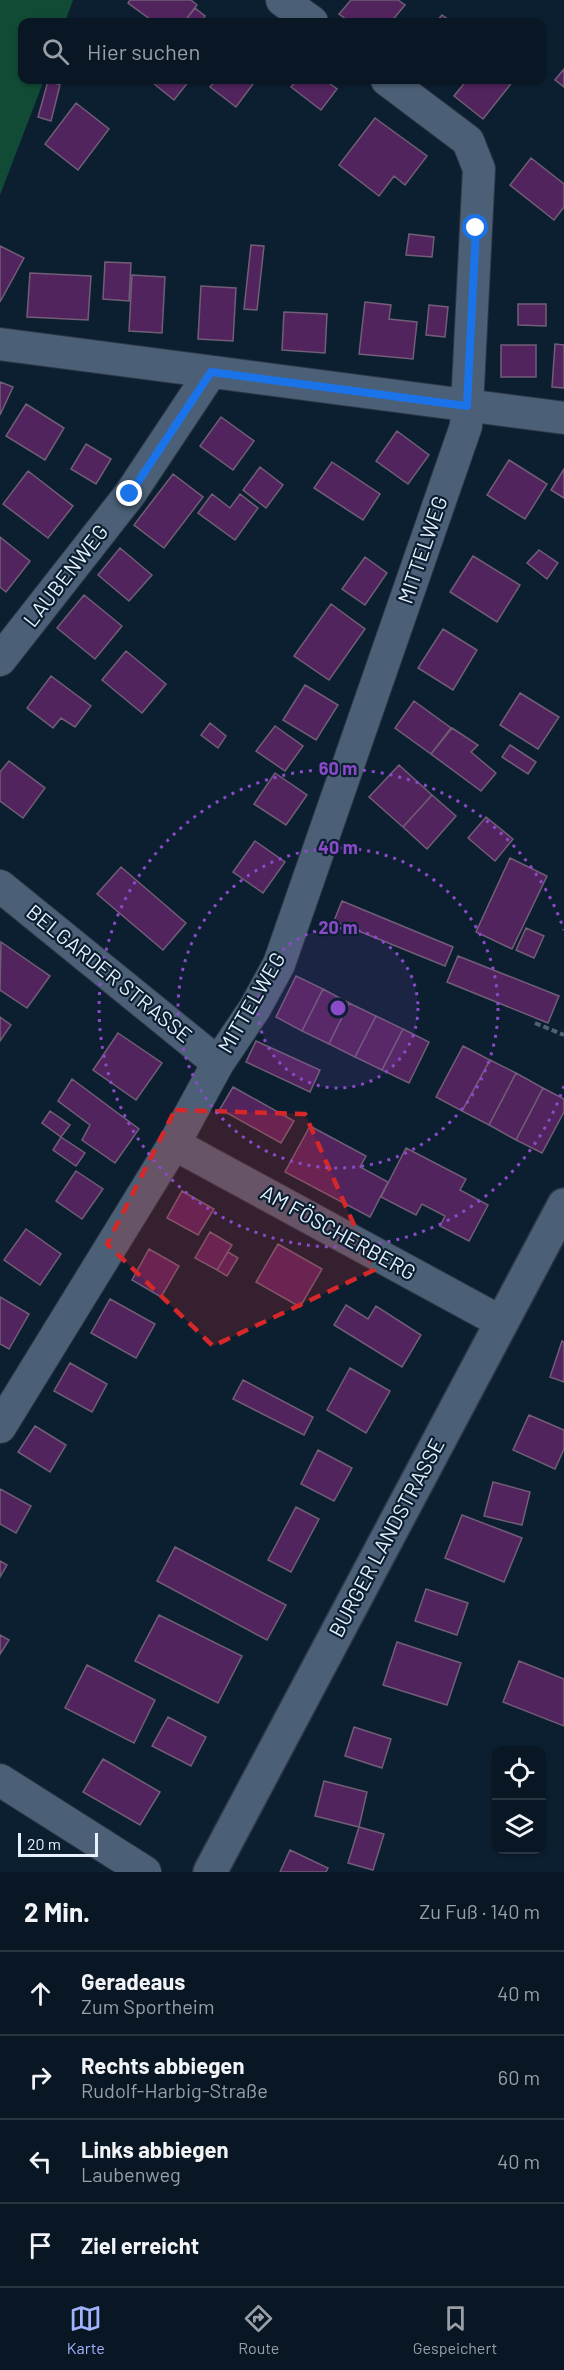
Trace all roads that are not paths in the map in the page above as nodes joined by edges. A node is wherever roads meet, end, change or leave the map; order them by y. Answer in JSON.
{"nodes":[{"id":1,"x":282,"y":0,"type":"edge"},
{"id":2,"x":307,"y":18,"type":"edge"},
{"id":3,"x":392,"y":84,"type":"edge"},
{"id":4,"x":0,"y":344,"type":"edge"},
{"id":5,"x":211,"y":372,"type":"junction"},
{"id":6,"x":467,"y":406,"type":"junction"},
{"id":7,"x":564,"y":418,"type":"edge"},
{"id":8,"x":0,"y":660,"type":"edge"},
{"id":9,"x":0,"y":886,"type":"edge"},
{"id":10,"x":218,"y":1063,"type":"junction"},
{"id":11,"x":174,"y":1144,"type":"junction"},
{"id":12,"x":564,"y":1205,"type":"edge"},
{"id":13,"x":501,"y":1322,"type":"junction"},
{"id":14,"x":0,"y":1427,"type":"edge"},
{"id":15,"x":0,"y":1780,"type":"edge"},
{"id":16,"x":145,"y":1872,"type":"edge"},
{"id":17,"x":210,"y":1872,"type":"edge"}],
"edges":[{"from":1,"to":2,"type":"street"},
{"from":3,"to":6,"type":"street","name":"MITTELWEG"},
{"from":4,"to":5,"type":"street"},
{"from":5,"to":6,"type":"street"},
{"from":5,"to":8,"type":"street","name":"LAUBENWEG"},
{"from":6,"to":7,"type":"street"},
{"from":6,"to":10,"type":"street","name":"MITTELWEG"},
{"from":9,"to":10,"type":"street","name":"BELGARDER STRASSE"},
{"from":10,"to":11,"type":"street","name":"MITTELWEG"},
{"from":11,"to":13,"type":"street","name":"AM FÖSCHERBERG"},
{"from":11,"to":14,"type":"street","name":"MITTELWEG"},
{"from":12,"to":13,"type":"street","name":"BURGER LANDSTRASSE"},
{"from":13,"to":17,"type":"street","name":"BURGER LANDSTRASSE"},
{"from":15,"to":16,"type":"street"}]}
